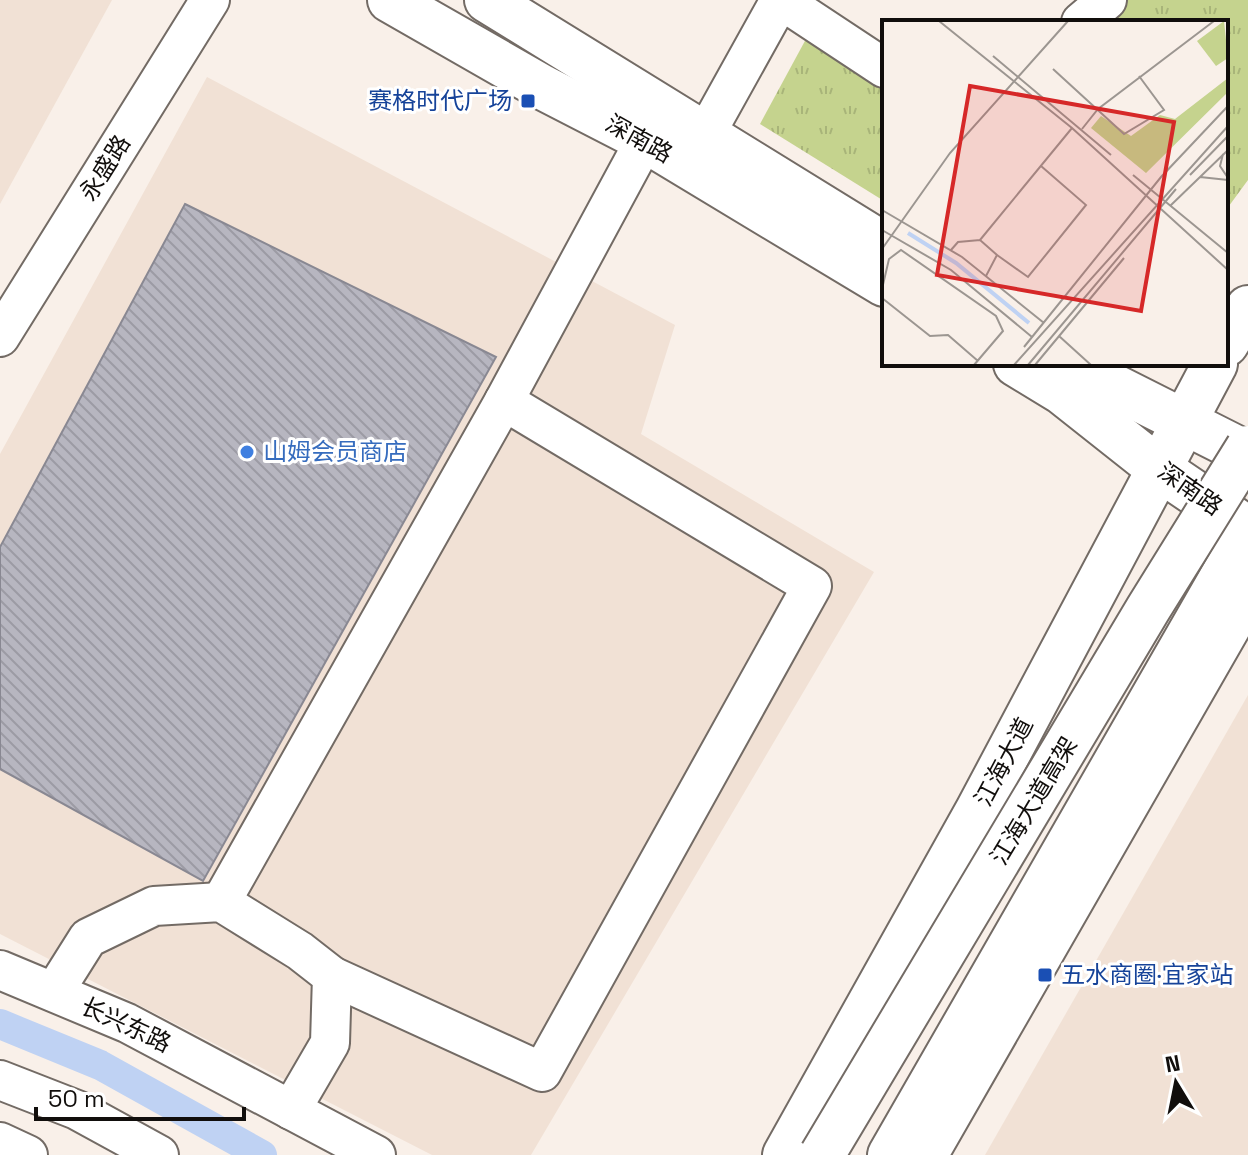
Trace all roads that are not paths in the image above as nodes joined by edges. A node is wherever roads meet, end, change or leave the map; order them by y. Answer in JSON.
{"nodes":[{"id":1,"x":210,"y":0,"type":"edge"},
{"id":2,"x":390,"y":0,"type":"edge"},
{"id":3,"x":487,"y":0,"type":"edge"},
{"id":4,"x":780,"y":0,"type":"edge"},
{"id":5,"x":1107,"y":0,"type":"edge"},
{"id":6,"x":1083,"y":20,"type":"edge"},
{"id":7,"x":882,"y":67,"type":"edge"},
{"id":8,"x":705,"y":135,"type":"junction"},
{"id":9,"x":645,"y":140,"type":"junction"},
{"id":10,"x":882,"y":244,"type":"edge"},
{"id":11,"x":882,"y":283,"type":"edge"},
{"id":12,"x":1248,"y":308,"type":"edge"},
{"id":13,"x":0,"y":337,"type":"edge"},
{"id":14,"x":1228,"y":341,"type":"edge"},
{"id":15,"x":1019,"y":366,"type":"edge"},
{"id":16,"x":1079,"y":366,"type":"edge"},
{"id":17,"x":1214,"y":366,"type":"edge"},
{"id":18,"x":504,"y":401,"type":"junction"},
{"id":19,"x":1184,"y":420,"type":"junction"},
{"id":20,"x":1248,"y":448,"type":"edge"},
{"id":21,"x":1248,"y":454,"type":"edge"},
{"id":22,"x":1158,"y":468,"type":"junction"},
{"id":23,"x":1248,"y":531,"type":"edge"},
{"id":24,"x":1248,"y":592,"type":"edge"},
{"id":25,"x":221,"y":902,"type":"junction"},
{"id":26,"x":0,"y":970,"type":"edge"},
{"id":27,"x":332,"y":976,"type":"junction"},
{"id":28,"x":54,"y":992,"type":"junction"},
{"id":29,"x":0,"y":1080,"type":"edge"},
{"id":30,"x":291,"y":1110,"type":"junction"},
{"id":31,"x":0,"y":1142,"type":"edge"},
{"id":32,"x":28,"y":1155,"type":"edge"},
{"id":33,"x":159,"y":1155,"type":"edge"},
{"id":34,"x":376,"y":1155,"type":"edge"},
{"id":35,"x":785,"y":1155,"type":"edge"},
{"id":36,"x":822,"y":1155,"type":"edge"},
{"id":37,"x":890,"y":1155,"type":"edge"},
{"id":38,"x":925,"y":1155,"type":"edge"}],
"edges":[{"from":1,"to":13,"type":"street","name":"永盛路"},
{"from":2,"to":9,"type":"main road","name":"深南路"},
{"from":3,"to":8,"type":"main road","name":"深南路"},
{"from":4,"to":7,"type":"street"},
{"from":4,"to":8,"type":"street"},
{"from":5,"to":6,"type":"street"},
{"from":8,"to":10,"type":"main road","name":"深南路"},
{"from":9,"to":11,"type":"main road","name":"深南路"},
{"from":9,"to":18,"type":"street"},
{"from":12,"to":14,"type":"main road"},
{"from":15,"to":22,"type":"main road","name":"深南路"},
{"from":16,"to":19,"type":"main road"},
{"from":17,"to":19,"type":"main road","name":"江海大道"},
{"from":18,"to":25,"type":"street"},
{"from":18,"to":27,"type":"street"},
{"from":19,"to":21,"type":"main road"},
{"from":19,"to":22,"type":"main road","name":"江海大道"},
{"from":20,"to":36,"type":"main road","name":"江海大道高架","bridge":true},
{"from":22,"to":23,"type":"main road","name":"深南路"},
{"from":22,"to":35,"type":"main road","name":"江海大道"},
{"from":23,"to":37,"type":"main road","name":"江海大道高架"},
{"from":24,"to":38,"type":"main road"},
{"from":25,"to":27,"type":"street"},
{"from":25,"to":28,"type":"street"},
{"from":26,"to":28,"type":"street","name":"长兴东路"},
{"from":27,"to":30,"type":"street"},
{"from":28,"to":30,"type":"street","name":"长兴东路"},
{"from":29,"to":33,"type":"street"},
{"from":30,"to":34,"type":"street","name":"长兴东路"},
{"from":31,"to":32,"type":"street"}]}
